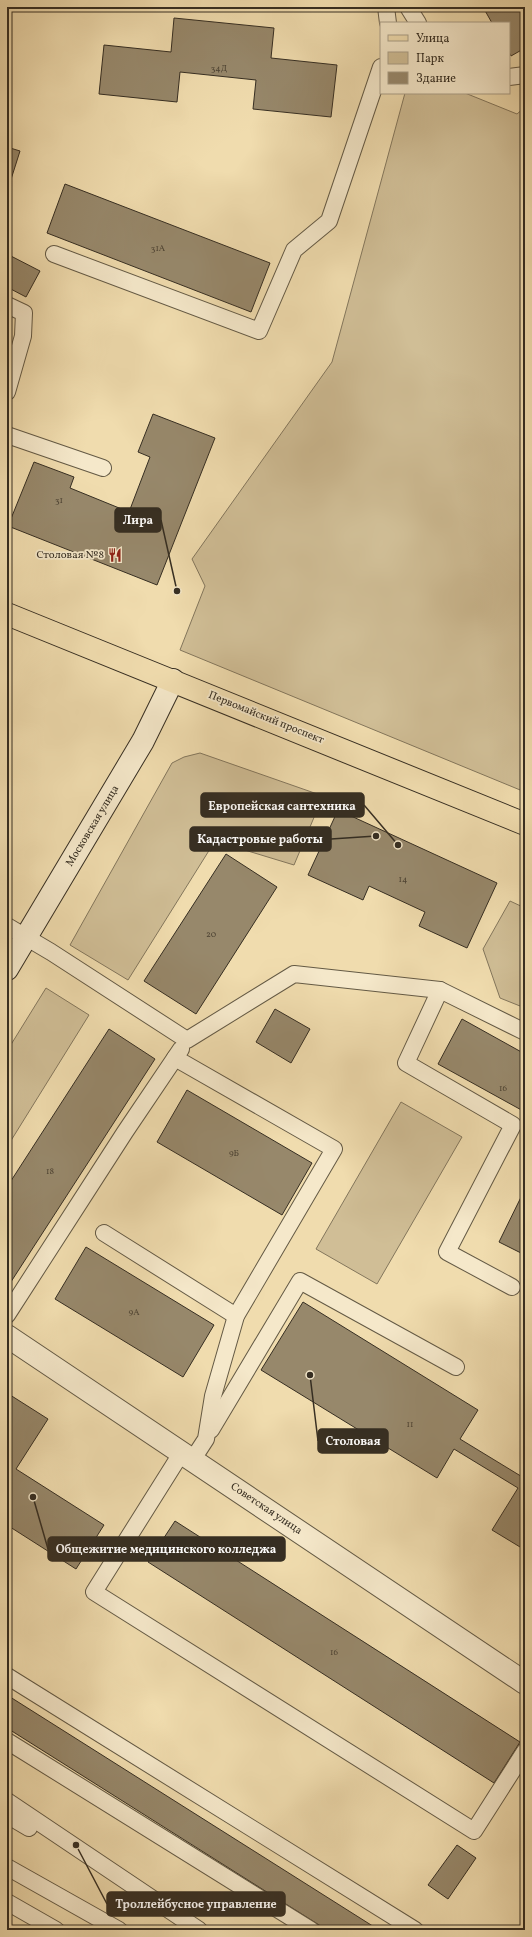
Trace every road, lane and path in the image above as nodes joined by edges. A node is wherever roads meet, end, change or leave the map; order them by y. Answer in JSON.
{"nodes":[{"id":1,"x":386,"y":7,"type":"edge"},
{"id":2,"x":408,"y":7,"type":"edge"},
{"id":3,"x":388,"y":22,"type":"edge"},
{"id":4,"x":417,"y":22,"type":"edge"},
{"id":5,"x":380,"y":70,"type":"edge"},
{"id":6,"x":525,"y":75,"type":"edge"},
{"id":7,"x":510,"y":77,"type":"edge"},
{"id":8,"x":54,"y":254,"type":"dead end"},
{"id":9,"x":7,"y":305,"type":"edge"},
{"id":10,"x":7,"y":392,"type":"edge"},
{"id":11,"x":7,"y":435,"type":"edge"},
{"id":12,"x":103,"y":468,"type":"dead end"},
{"id":13,"x":7,"y":614,"type":"edge"},
{"id":14,"x":173,"y":680,"type":"junction"},
{"id":15,"x":525,"y":824,"type":"edge"},
{"id":16,"x":7,"y":926,"type":"edge"},
{"id":17,"x":27,"y":938,"type":"junction"},
{"id":18,"x":7,"y":969,"type":"edge"},
{"id":19,"x":440,"y":990,"type":"junction"},
{"id":20,"x":525,"y":1032,"type":"edge"},
{"id":21,"x":187,"y":1040,"type":"junction"},
{"id":22,"x":175,"y":1058,"type":"junction"},
{"id":23,"x":104,"y":1233,"type":"dead end"},
{"id":24,"x":512,"y":1287,"type":"dead end"},
{"id":25,"x":7,"y":1315,"type":"edge"},
{"id":26,"x":236,"y":1316,"type":"junction"},
{"id":27,"x":7,"y":1336,"type":"edge"},
{"id":28,"x":456,"y":1367,"type":"dead end"},
{"id":29,"x":206,"y":1439,"type":"junction"},
{"id":30,"x":187,"y":1456,"type":"junction"},
{"id":31,"x":7,"y":1676,"type":"edge"},
{"id":32,"x":525,"y":1683,"type":"edge"},
{"id":33,"x":7,"y":1741,"type":"edge"},
{"id":34,"x":525,"y":1751,"type":"edge"},
{"id":35,"x":7,"y":1801,"type":"edge"},
{"id":36,"x":7,"y":1815,"type":"edge"},
{"id":37,"x":7,"y":1867,"type":"edge"},
{"id":38,"x":7,"y":1902,"type":"edge"},
{"id":39,"x":35,"y":1925,"type":"edge"},
{"id":40,"x":56,"y":1930,"type":"edge"},
{"id":41,"x":119,"y":1930,"type":"edge"},
{"id":42,"x":196,"y":1930,"type":"edge"},
{"id":43,"x":199,"y":1930,"type":"edge"},
{"id":44,"x":311,"y":1930,"type":"edge"},
{"id":45,"x":415,"y":1930,"type":"edge"}],
"edges":[{"from":1,"to":3,"type":"lane"},
{"from":2,"to":4,"type":"lane"},
{"from":5,"to":8,"type":"lane"},
{"from":6,"to":7,"type":"lane"},
{"from":9,"to":10,"type":"lane"},
{"from":11,"to":12,"type":"lane"},
{"from":13,"to":14,"type":"main road","name":"Первомайский проспект"},
{"from":14,"to":15,"type":"main road","name":"Первомайский проспект"},
{"from":14,"to":17,"type":"street","name":"Московская улица"},
{"from":16,"to":17,"type":"lane"},
{"from":17,"to":18,"type":"street","name":"Московская улица"},
{"from":17,"to":21,"type":"lane"},
{"from":19,"to":20,"type":"lane"},
{"from":19,"to":21,"type":"lane"},
{"from":19,"to":24,"type":"lane"},
{"from":21,"to":22,"type":"lane"},
{"from":22,"to":25,"type":"lane"},
{"from":22,"to":26,"type":"lane"},
{"from":23,"to":26,"type":"lane"},
{"from":26,"to":29,"type":"lane"},
{"from":27,"to":30,"type":"street","name":"Советская улица"},
{"from":28,"to":29,"type":"lane"},
{"from":29,"to":30,"type":"lane"},
{"from":30,"to":32,"type":"street","name":"Советская улица"},
{"from":30,"to":34,"type":"lane"},
{"from":31,"to":45,"type":"lane"},
{"from":33,"to":44,"type":"lane"},
{"from":35,"to":43,"type":"lane"},
{"from":36,"to":42,"type":"lane"},
{"from":37,"to":41,"type":"lane"},
{"from":38,"to":39,"type":"lane"},
{"from":39,"to":40,"type":"lane"}]}
